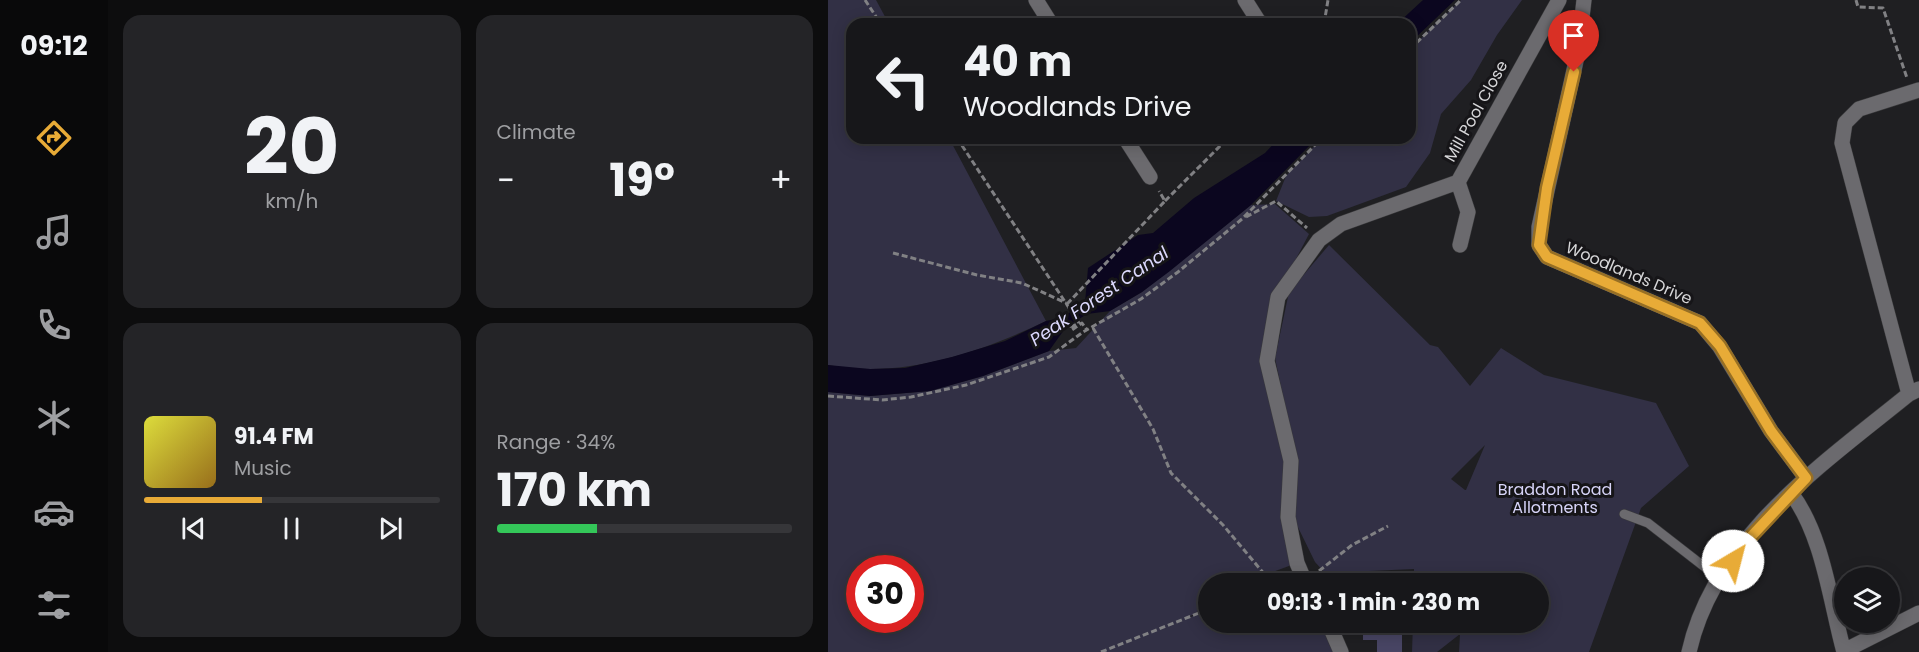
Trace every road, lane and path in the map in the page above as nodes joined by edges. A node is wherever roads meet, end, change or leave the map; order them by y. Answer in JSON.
{"nodes":[{"id":1,"x":865,"y":0,"type":"edge"},
{"id":2,"x":1036,"y":0,"type":"edge"},
{"id":3,"x":1245,"y":0,"type":"edge"},
{"id":4,"x":1328,"y":0,"type":"edge"},
{"id":5,"x":1461,"y":0,"type":"edge"},
{"id":6,"x":1559,"y":0,"type":"edge"},
{"id":7,"x":1584,"y":0,"type":"edge"},
{"id":8,"x":1856,"y":0,"type":"edge"},
{"id":9,"x":877,"y":18,"type":"edge"},
{"id":10,"x":1047,"y":18,"type":"edge"},
{"id":11,"x":1256,"y":18,"type":"edge"},
{"id":12,"x":1325,"y":18,"type":"edge"},
{"id":13,"x":1416,"y":43,"type":"edge"},
{"id":14,"x":1915,"y":91,"type":"edge"},
{"id":15,"x":961,"y":144,"type":"edge"},
{"id":16,"x":1129,"y":144,"type":"edge"},
{"id":17,"x":1222,"y":144,"type":"edge"},
{"id":18,"x":1316,"y":144,"type":"edge"},
{"id":19,"x":1150,"y":177,"type":"joint"},
{"id":20,"x":1458,"y":182,"type":"junction"},
{"id":21,"x":1165,"y":201,"type":"junction"},
{"id":22,"x":1242,"y":219,"type":"junction"},
{"id":23,"x":1319,"y":240,"type":"junction"},
{"id":24,"x":1460,"y":245,"type":"dead end"},
{"id":25,"x":893,"y":253,"type":"dead end"},
{"id":26,"x":1067,"y":304,"type":"junction"},
{"id":27,"x":1093,"y":328,"type":"junction"},
{"id":28,"x":1087,"y":330,"type":"junction"},
{"id":29,"x":1914,"y":392,"type":"edge"},
{"id":30,"x":828,"y":396,"type":"edge"},
{"id":31,"x":1806,"y":478,"type":"junction"},
{"id":32,"x":1791,"y":493,"type":"junction"},
{"id":33,"x":1624,"y":514,"type":"dead end"},
{"id":34,"x":1388,"y":526,"type":"dead end"},
{"id":35,"x":1261,"y":573,"type":"edge"},
{"id":36,"x":1305,"y":573,"type":"edge"},
{"id":37,"x":1317,"y":573,"type":"edge"},
{"id":38,"x":1720,"y":579,"type":"junction"},
{"id":39,"x":1198,"y":613,"type":"edge"},
{"id":40,"x":1919,"y":613,"type":"edge"},
{"id":41,"x":1333,"y":633,"type":"edge"},
{"id":42,"x":1101,"y":652,"type":"edge"},
{"id":43,"x":1341,"y":652,"type":"edge"},
{"id":44,"x":1689,"y":652,"type":"edge"},
{"id":45,"x":1844,"y":652,"type":"edge"}],
"edges":[{"from":1,"to":9,"type":"path"},
{"from":2,"to":10,"type":"street"},
{"from":3,"to":11,"type":"street"},
{"from":4,"to":12,"type":"path"},
{"from":5,"to":13,"type":"path"},
{"from":6,"to":20,"type":"street","name":"Mill Pool Close"},
{"from":7,"to":31,"type":"street","name":"Woodlands Drive"},
{"from":8,"to":14,"type":"path"},
{"from":14,"to":29,"type":"street"},
{"from":15,"to":26,"type":"path"},
{"from":16,"to":19,"type":"street"},
{"from":17,"to":21,"type":"path"},
{"from":18,"to":22,"type":"path"},
{"from":19,"to":21,"type":"path"},
{"from":20,"to":23,"type":"street"},
{"from":20,"to":24,"type":"street","name":"Mill Pool Close"},
{"from":21,"to":26,"type":"path"},
{"from":22,"to":23,"type":"path"},
{"from":22,"to":27,"type":"path"},
{"from":23,"to":36,"type":"street"},
{"from":25,"to":26,"type":"path"},
{"from":26,"to":28,"type":"path"},
{"from":27,"to":28,"type":"path"},
{"from":27,"to":35,"type":"path"},
{"from":28,"to":30,"type":"path"},
{"from":29,"to":31,"type":"street"},
{"from":31,"to":32,"type":"street"},
{"from":32,"to":38,"type":"street"},
{"from":32,"to":45,"type":"street"},
{"from":33,"to":38,"type":"lane"},
{"from":34,"to":37,"type":"path"},
{"from":38,"to":44,"type":"street"},
{"from":39,"to":42,"type":"path"},
{"from":40,"to":45,"type":"street"},
{"from":41,"to":43,"type":"street"}]}
